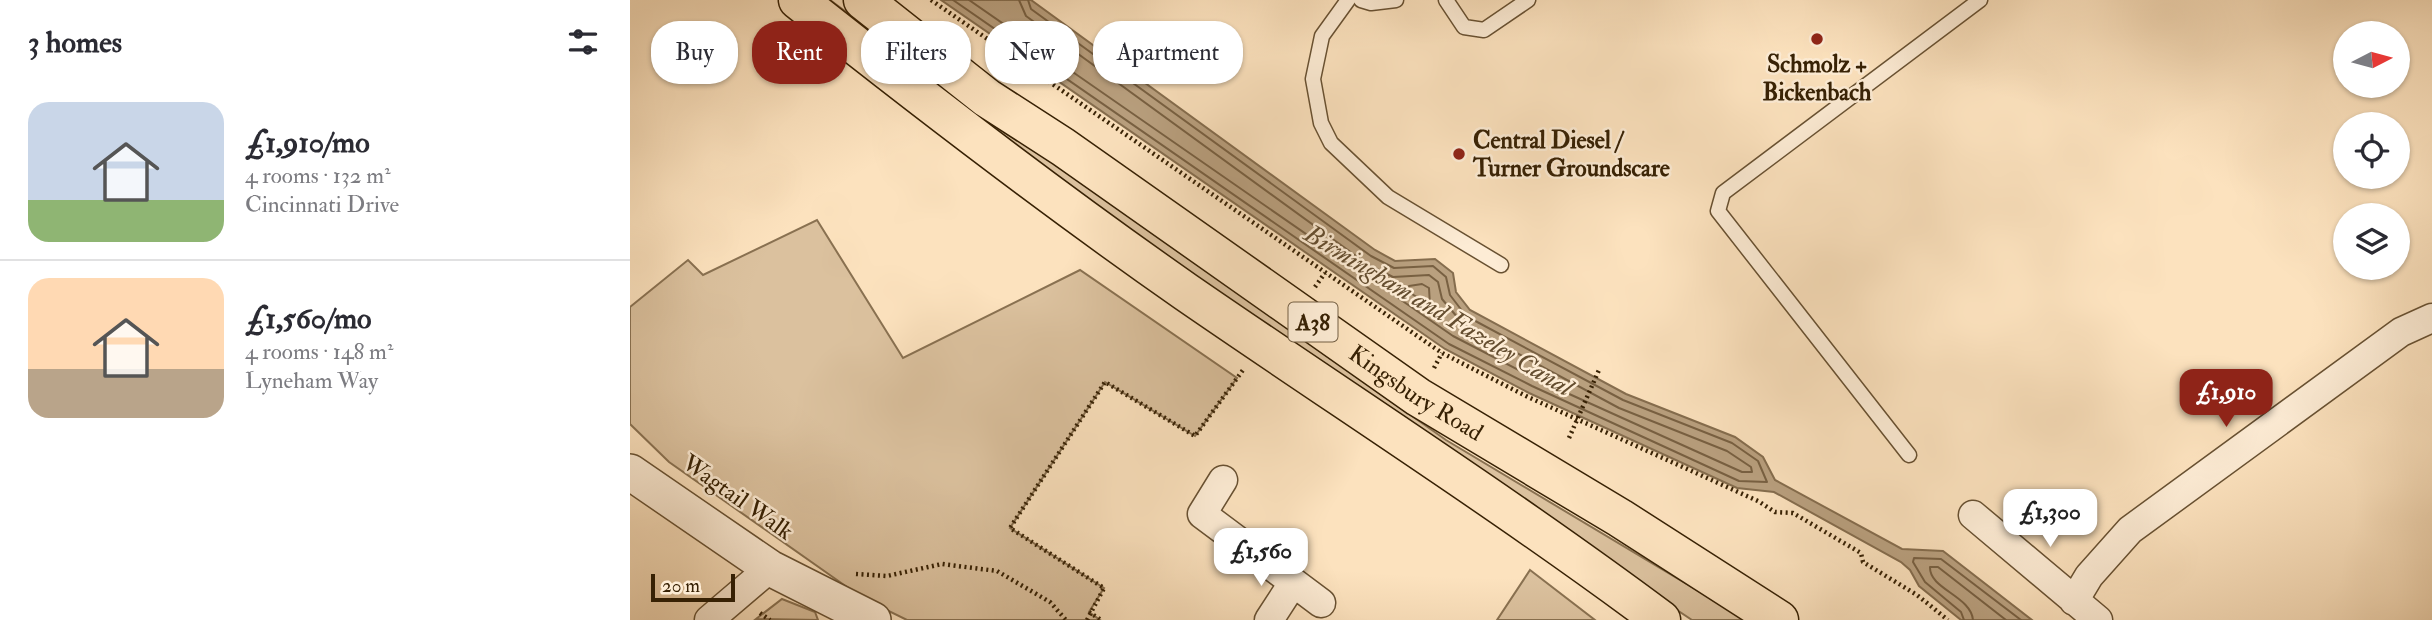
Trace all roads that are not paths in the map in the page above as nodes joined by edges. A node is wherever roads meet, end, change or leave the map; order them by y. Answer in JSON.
{"nodes":[{"id":1,"x":798,"y":0,"type":"edge"},
{"id":2,"x":863,"y":0,"type":"edge"},
{"id":3,"x":1349,"y":0,"type":"edge"},
{"id":4,"x":1361,"y":0,"type":"edge"},
{"id":5,"x":1396,"y":0,"type":"edge"},
{"id":6,"x":1446,"y":0,"type":"edge"},
{"id":7,"x":1528,"y":0,"type":"edge"},
{"id":8,"x":1980,"y":0,"type":"edge"},
{"id":9,"x":1501,"y":265,"type":"dead end"},
{"id":10,"x":2432,"y":318,"type":"edge"},
{"id":11,"x":1909,"y":454,"type":"dead end"},
{"id":12,"x":630,"y":472,"type":"edge"},
{"id":13,"x":1223,"y":480,"type":"dead end"},
{"id":14,"x":1973,"y":515,"type":"dead end"},
{"id":15,"x":770,"y":568,"type":"junction"},
{"id":16,"x":1293,"y":583,"type":"junction"},
{"id":17,"x":2074,"y":601,"type":"junction"},
{"id":18,"x":1321,"y":603,"type":"dead end"},
{"id":19,"x":709,"y":620,"type":"edge"},
{"id":20,"x":873,"y":620,"type":"edge"},
{"id":21,"x":1269,"y":620,"type":"edge"},
{"id":22,"x":1661,"y":620,"type":"edge"},
{"id":23,"x":1779,"y":620,"type":"edge"},
{"id":24,"x":2098,"y":620,"type":"edge"}],
"edges":[{"from":1,"to":22,"type":"highway","name":"Kingsbury Road","number":"A38"},
{"from":2,"to":23,"type":"highway","name":"Kingsbury Road","number":"A38"},
{"from":3,"to":9,"type":"lane"},
{"from":4,"to":5,"type":"lane"},
{"from":6,"to":7,"type":"lane"},
{"from":8,"to":11,"type":"lane"},
{"from":10,"to":17,"type":"street"},
{"from":12,"to":15,"type":"street"},
{"from":13,"to":16,"type":"street"},
{"from":14,"to":17,"type":"street"},
{"from":15,"to":19,"type":"street"},
{"from":15,"to":20,"type":"street"},
{"from":16,"to":18,"type":"street"},
{"from":16,"to":21,"type":"street"},
{"from":17,"to":24,"type":"street"}]}
